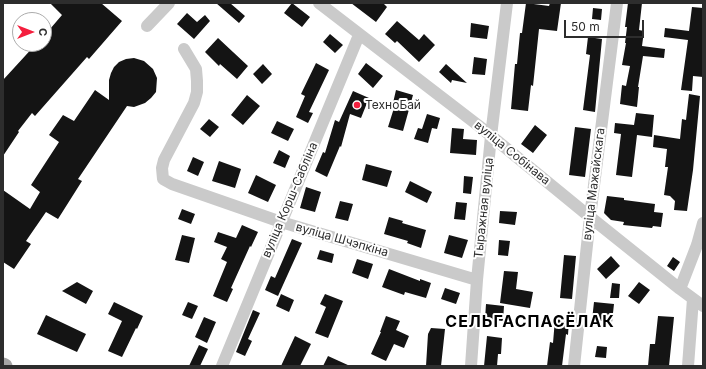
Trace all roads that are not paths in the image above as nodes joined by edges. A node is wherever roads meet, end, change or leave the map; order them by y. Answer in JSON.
{"nodes":[{"id":1,"x":170,"y":3,"type":"edge"},
{"id":2,"x":319,"y":3,"type":"edge"},
{"id":3,"x":507,"y":3,"type":"edge"},
{"id":4,"x":617,"y":3,"type":"edge"},
{"id":5,"x":147,"y":26,"type":"dead end"},
{"id":6,"x":359,"y":34,"type":"junction"},
{"id":7,"x":184,"y":49,"type":"dead end"},
{"id":8,"x":492,"y":136,"type":"junction"},
{"id":9,"x":590,"y":217,"type":"junction"},
{"id":10,"x":281,"y":222,"type":"junction"},
{"id":11,"x":703,"y":223,"type":"edge"},
{"id":12,"x":477,"y":280,"type":"junction"},
{"id":13,"x":680,"y":290,"type":"junction"},
{"id":14,"x":698,"y":303,"type":"edge"},
{"id":15,"x":222,"y":366,"type":"edge"},
{"id":16,"x":471,"y":366,"type":"edge"},
{"id":17,"x":574,"y":366,"type":"edge"},
{"id":18,"x":688,"y":366,"type":"edge"}],
"edges":[{"from":1,"to":5,"type":"street"},
{"from":2,"to":6,"type":"street","name":"вуліца Собінава"},
{"from":3,"to":8,"type":"street","name":"Тыражная вуліца"},
{"from":4,"to":9,"type":"street","name":"вуліца Мажайскага"},
{"from":6,"to":8,"type":"street","name":"вуліца Собінава"},
{"from":6,"to":10,"type":"street","name":"вуліца Корш-Сабліна"},
{"from":7,"to":10,"type":"street","name":"вуліца Шчэпкіна"},
{"from":8,"to":9,"type":"street","name":"вуліца Собінава"},
{"from":8,"to":12,"type":"street","name":"Тыражная вуліца"},
{"from":9,"to":13,"type":"street","name":"вуліца Собінава"},
{"from":9,"to":17,"type":"street","name":"вуліца Мажайскага"},
{"from":10,"to":12,"type":"street","name":"вуліца Шчэпкіна"},
{"from":10,"to":15,"type":"street","name":"вуліца Корш-Сабліна"},
{"from":11,"to":13,"type":"street"},
{"from":12,"to":16,"type":"street","name":"Тыражная вуліца"},
{"from":13,"to":14,"type":"street","name":"вуліца Собінава"},
{"from":14,"to":18,"type":"street"}]}
